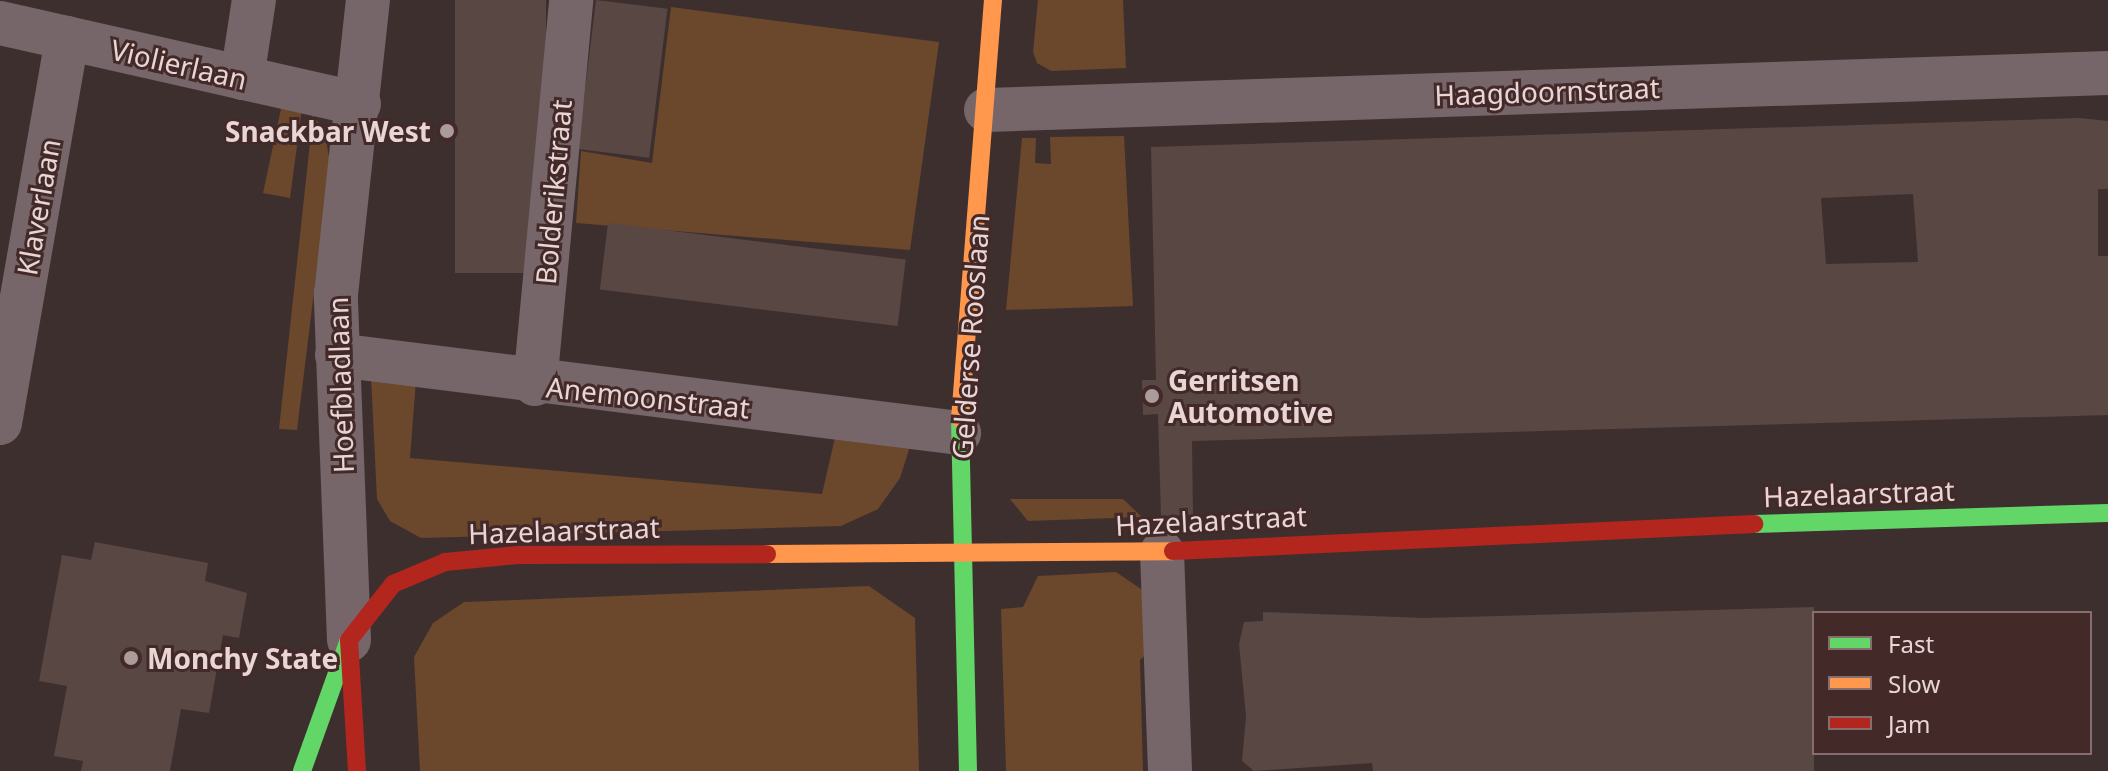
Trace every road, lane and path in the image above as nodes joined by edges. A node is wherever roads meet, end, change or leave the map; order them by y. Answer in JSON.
{"nodes":[{"id":1,"x":3,"y":0,"type":"edge"},
{"id":2,"x":254,"y":0,"type":"edge"},
{"id":3,"x":368,"y":0,"type":"edge"},
{"id":4,"x":571,"y":0,"type":"edge"},
{"id":5,"x":993,"y":0,"type":"edge"},
{"id":6,"x":0,"y":21,"type":"edge"},
{"id":7,"x":67,"y":38,"type":"junction"},
{"id":8,"x":2108,"y":73,"type":"edge"},
{"id":9,"x":242,"y":78,"type":"junction"},
{"id":10,"x":359,"y":104,"type":"junction"},
{"id":11,"x":986,"y":110,"type":"junction"},
{"id":12,"x":337,"y":355,"type":"junction"},
{"id":13,"x":535,"y":384,"type":"junction"},
{"id":14,"x":0,"y":423,"type":"edge"},
{"id":15,"x":959,"y":433,"type":"junction"},
{"id":16,"x":2108,"y":513,"type":"edge"},
{"id":17,"x":1162,"y":552,"type":"junction"},
{"id":18,"x":965,"y":555,"type":"junction"},
{"id":19,"x":349,"y":640,"type":"junction"},
{"id":20,"x":302,"y":771,"type":"edge"},
{"id":21,"x":357,"y":771,"type":"edge"},
{"id":22,"x":968,"y":771,"type":"edge"},
{"id":23,"x":1170,"y":771,"type":"edge"}],
"edges":[{"from":1,"to":6,"type":"street"},
{"from":2,"to":9,"type":"street"},
{"from":3,"to":10,"type":"street","name":"Hoefbladlaan"},
{"from":4,"to":13,"type":"street","name":"Bolderikstraat"},
{"from":5,"to":11,"type":"street","name":"Gelderse Rooslaan"},
{"from":6,"to":7,"type":"street","name":"Violierlaan"},
{"from":7,"to":9,"type":"street","name":"Violierlaan"},
{"from":7,"to":14,"type":"street","name":"Klaverlaan"},
{"from":8,"to":11,"type":"street","name":"Haagdoornstraat"},
{"from":9,"to":10,"type":"street","name":"Violierlaan"},
{"from":10,"to":12,"type":"street","name":"Hoefbladlaan"},
{"from":11,"to":15,"type":"street","name":"Gelderse Rooslaan"},
{"from":12,"to":13,"type":"street","name":"Anemoonstraat"},
{"from":12,"to":19,"type":"street","name":"Hoefbladlaan"},
{"from":13,"to":15,"type":"street","name":"Anemoonstraat"},
{"from":15,"to":18,"type":"street","name":"Gelderse Rooslaan"},
{"from":16,"to":17,"type":"street","name":"Hazelaarstraat"},
{"from":17,"to":18,"type":"street","name":"Hazelaarstraat"},
{"from":17,"to":23,"type":"street"},
{"from":18,"to":19,"type":"street","name":"Hazelaarstraat"},
{"from":18,"to":22,"type":"street","name":"Gelderse Rooslaan"},
{"from":19,"to":20,"type":"street","name":"Hazelaarstraat"},
{"from":19,"to":21,"type":"street","name":"Hoefbladlaan"}]}
